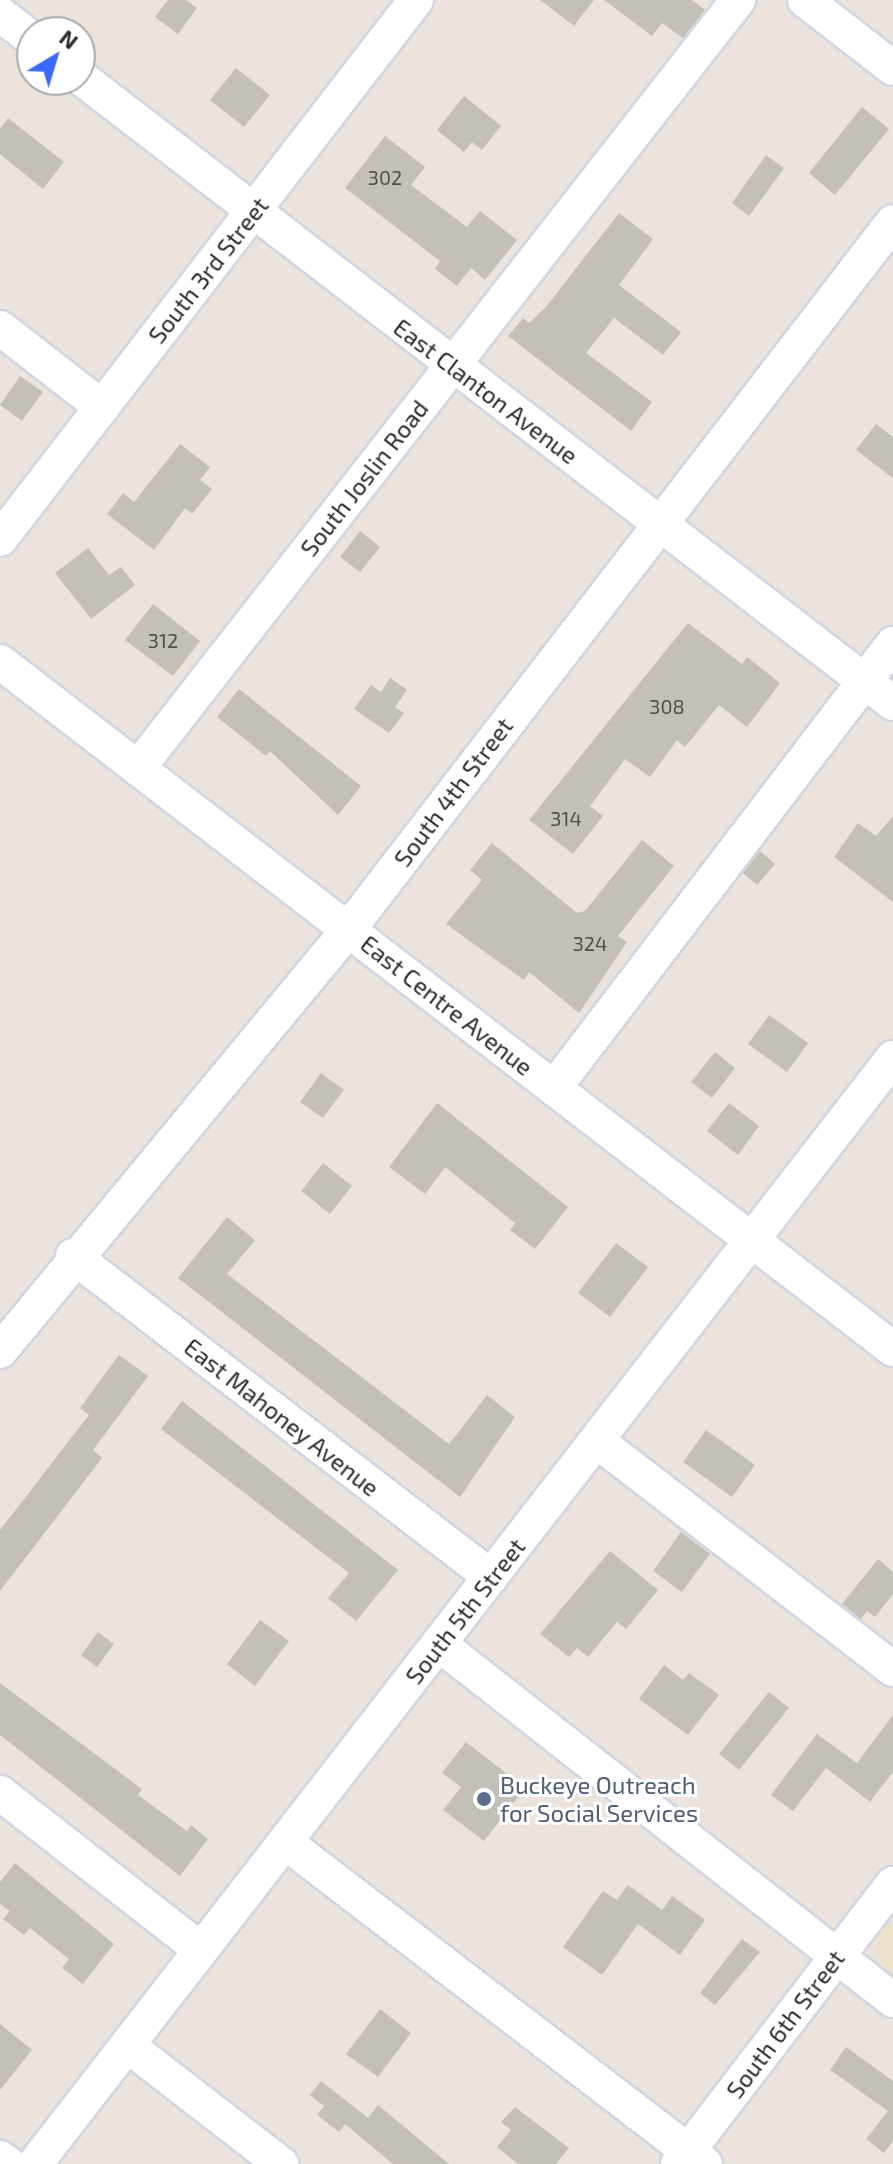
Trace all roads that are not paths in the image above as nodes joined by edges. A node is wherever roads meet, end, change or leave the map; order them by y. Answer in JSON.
{"nodes":[{"id":1,"x":738,"y":0,"type":"edge"},
{"id":2,"x":805,"y":0,"type":"edge"},
{"id":3,"x":408,"y":3,"type":"edge"},
{"id":4,"x":0,"y":14,"type":"edge"},
{"id":5,"x":16,"y":26,"type":"edge"},
{"id":6,"x":893,"y":68,"type":"edge"},
{"id":7,"x":96,"y":89,"type":"edge"},
{"id":8,"x":253,"y":212,"type":"junction"},
{"id":9,"x":893,"y":222,"type":"edge"},
{"id":10,"x":0,"y":328,"type":"edge"},
{"id":11,"x":454,"y":367,"type":"junction"},
{"id":12,"x":102,"y":407,"type":"junction"},
{"id":13,"x":657,"y":522,"type":"junction"},
{"id":14,"x":0,"y":539,"type":"edge"},
{"id":15,"x":893,"y":644,"type":"edge"},
{"id":16,"x":0,"y":662,"type":"edge"},
{"id":17,"x":865,"y":682,"type":"junction"},
{"id":18,"x":893,"y":703,"type":"edge"},
{"id":19,"x":138,"y":768,"type":"junction"},
{"id":20,"x":348,"y":930,"type":"junction"},
{"id":21,"x":893,"y":1058,"type":"edge"},
{"id":22,"x":554,"y":1088,"type":"junction"},
{"id":23,"x":753,"y":1240,"type":"junction"},
{"id":24,"x":73,"y":1256,"type":"junction"},
{"id":25,"x":893,"y":1349,"type":"edge"},
{"id":26,"x":0,"y":1351,"type":"edge"},
{"id":27,"x":597,"y":1441,"type":"junction"},
{"id":28,"x":491,"y":1577,"type":"junction"},
{"id":29,"x":439,"y":1644,"type":"junction"},
{"id":30,"x":893,"y":1669,"type":"edge"},
{"id":31,"x":0,"y":1793,"type":"edge"},
{"id":32,"x":285,"y":1842,"type":"junction"},
{"id":33,"x":893,"y":1884,"type":"edge"},
{"id":34,"x":201,"y":1950,"type":"junction"},
{"id":35,"x":837,"y":1956,"type":"junction"},
{"id":36,"x":893,"y":2000,"type":"edge"},
{"id":37,"x":127,"y":2045,"type":"junction"},
{"id":38,"x":0,"y":2158,"type":"edge"},
{"id":39,"x":690,"y":2160,"type":"edge"},
{"id":40,"x":8,"y":2164,"type":"edge"},
{"id":41,"x":35,"y":2164,"type":"edge"},
{"id":42,"x":281,"y":2164,"type":"edge"}],
"edges":[{"from":1,"to":11,"type":"street","name":"South Joslin Road"},
{"from":2,"to":6,"type":"street"},
{"from":3,"to":8,"type":"street","name":"South 3rd Street"},
{"from":4,"to":5,"type":"street"},
{"from":7,"to":8,"type":"street","name":"East Clanton Avenue"},
{"from":8,"to":11,"type":"street","name":"East Clanton Avenue"},
{"from":8,"to":12,"type":"street","name":"South 3rd Street"},
{"from":9,"to":13,"type":"street","name":"South 4th Street"},
{"from":10,"to":12,"type":"street"},
{"from":11,"to":13,"type":"street","name":"East Clanton Avenue"},
{"from":11,"to":19,"type":"street","name":"South Joslin Road"},
{"from":12,"to":14,"type":"street","name":"South 3rd Street"},
{"from":13,"to":17,"type":"street","name":"East Clanton Avenue"},
{"from":13,"to":20,"type":"street","name":"South 4th Street"},
{"from":15,"to":17,"type":"street"},
{"from":16,"to":19,"type":"street","name":"East Centre Avenue"},
{"from":17,"to":18,"type":"street","name":"East Clanton Avenue"},
{"from":17,"to":22,"type":"street"},
{"from":19,"to":20,"type":"street","name":"East Centre Avenue"},
{"from":20,"to":22,"type":"street","name":"East Centre Avenue"},
{"from":20,"to":24,"type":"street","name":"South 4th Street"},
{"from":21,"to":23,"type":"street","name":"South 5th Street"},
{"from":22,"to":23,"type":"street","name":"East Centre Avenue"},
{"from":23,"to":25,"type":"street","name":"East Centre Avenue"},
{"from":23,"to":27,"type":"street","name":"South 5th Street"},
{"from":24,"to":26,"type":"street","name":"South 4th Street"},
{"from":24,"to":28,"type":"street","name":"East Mahoney Avenue"},
{"from":27,"to":28,"type":"street","name":"South 5th Street"},
{"from":27,"to":30,"type":"street"},
{"from":28,"to":29,"type":"street","name":"South 5th Street"},
{"from":29,"to":32,"type":"street","name":"South 5th Street"},
{"from":29,"to":35,"type":"street"},
{"from":31,"to":34,"type":"street"},
{"from":32,"to":34,"type":"street","name":"South 5th Street"},
{"from":32,"to":39,"type":"street"},
{"from":33,"to":35,"type":"street","name":"South 6th Street"},
{"from":34,"to":37,"type":"street","name":"South 5th Street"},
{"from":35,"to":36,"type":"street"},
{"from":35,"to":39,"type":"street","name":"South 6th Street"},
{"from":37,"to":41,"type":"street","name":"South 5th Street"},
{"from":37,"to":42,"type":"street"},
{"from":38,"to":40,"type":"street"}]}
